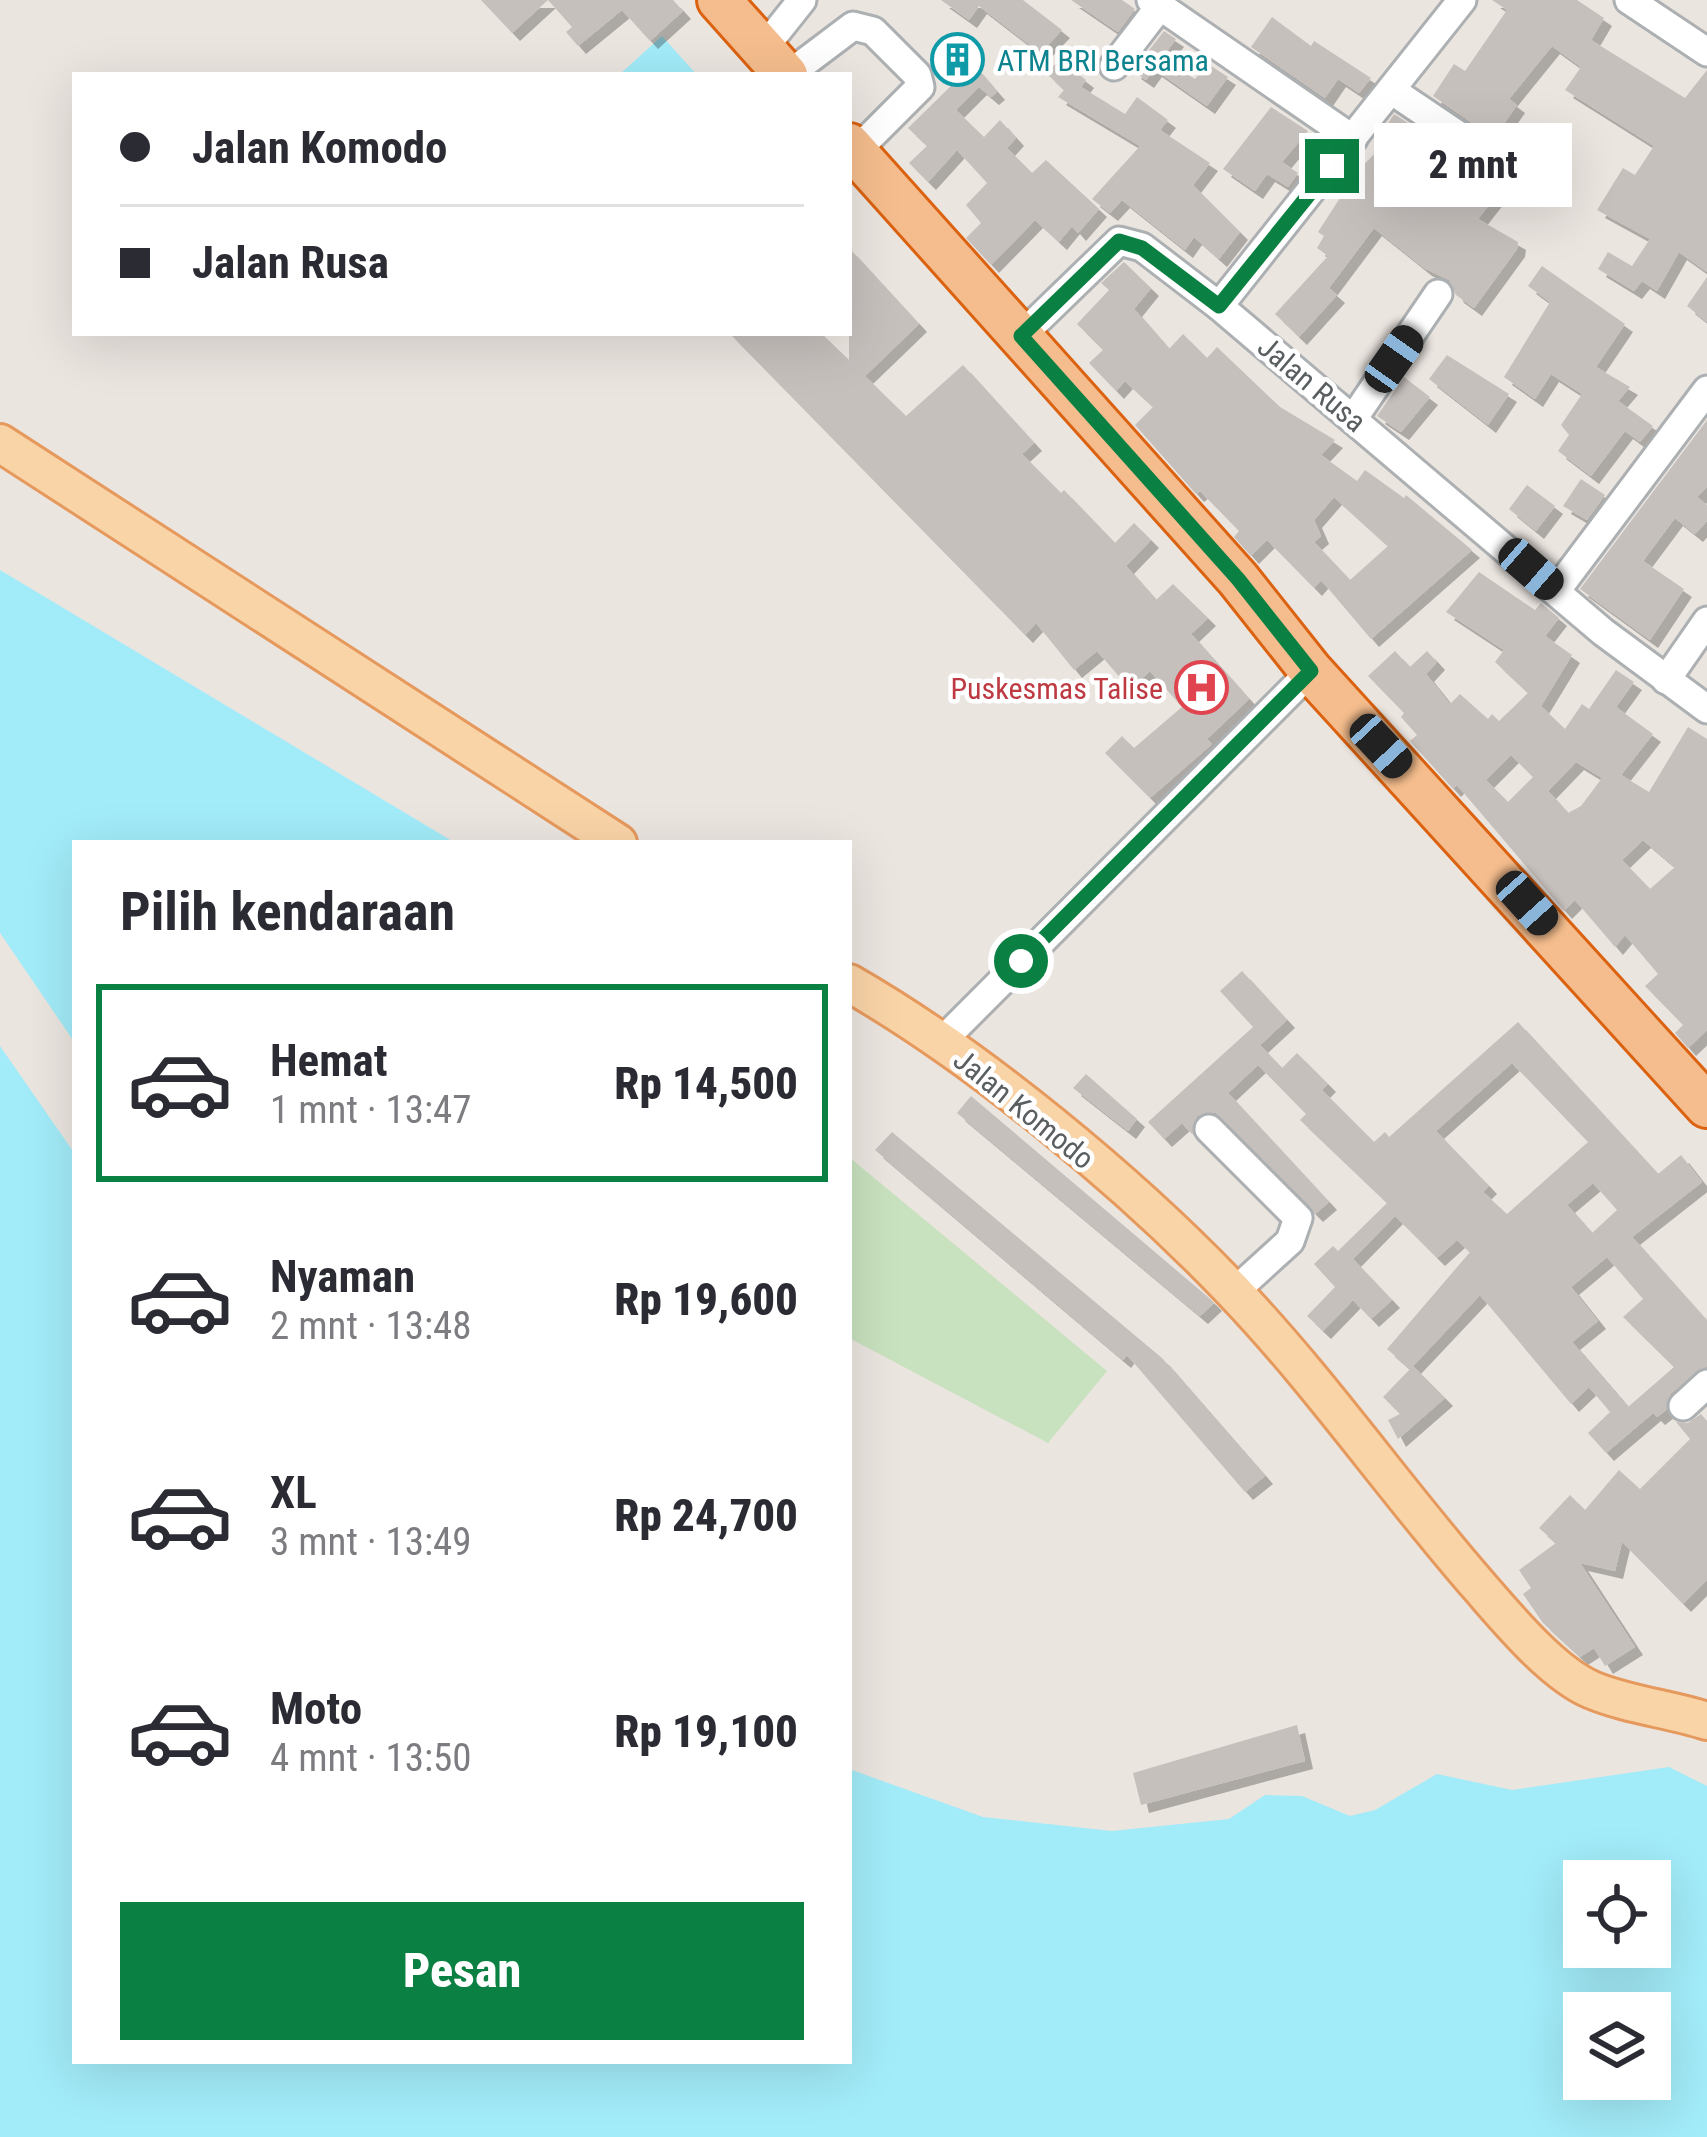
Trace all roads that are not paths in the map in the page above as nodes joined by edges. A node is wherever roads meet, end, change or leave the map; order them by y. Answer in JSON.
{"nodes":[{"id":1,"x":719,"y":0,"type":"edge"},
{"id":2,"x":802,"y":0,"type":"edge"},
{"id":3,"x":1462,"y":0,"type":"edge"},
{"id":4,"x":1629,"y":0,"type":"edge"},
{"id":5,"x":1155,"y":3,"type":"edge"},
{"id":6,"x":1707,"y":52,"type":"edge"},
{"id":7,"x":779,"y":66,"type":"edge"},
{"id":8,"x":1114,"y":66,"type":"dead end"},
{"id":9,"x":1391,"y":90,"type":"junction"},
{"id":10,"x":1353,"y":139,"type":"junction"},
{"id":11,"x":852,"y":149,"type":"edge"},
{"id":12,"x":1516,"y":174,"type":"dead end"},
{"id":13,"x":1438,"y":294,"type":"dead end"},
{"id":14,"x":1219,"y":306,"type":"junction"},
{"id":15,"x":1021,"y":336,"type":"junction"},
{"id":16,"x":1707,"y":390,"type":"edge"},
{"id":17,"x":1353,"y":419,"type":"junction"},
{"id":18,"x":0,"y":442,"type":"edge"},
{"id":19,"x":1556,"y":591,"type":"junction"},
{"id":20,"x":1707,"y":621,"type":"edge"},
{"id":21,"x":1311,"y":671,"type":"junction"},
{"id":22,"x":1666,"y":680,"type":"junction"},
{"id":23,"x":1707,"y":709,"type":"edge"},
{"id":24,"x":614,"y":840,"type":"edge"},
{"id":25,"x":852,"y":984,"type":"edge"},
{"id":26,"x":941,"y":1042,"type":"junction"},
{"id":27,"x":1707,"y":1106,"type":"edge"},
{"id":28,"x":1210,"y":1129,"type":"dead end"},
{"id":29,"x":1234,"y":1292,"type":"junction"},
{"id":30,"x":1707,"y":1384,"type":"edge"},
{"id":31,"x":1683,"y":1406,"type":"dead end"},
{"id":32,"x":1707,"y":1721,"type":"edge"}],
"edges":[{"from":1,"to":7,"type":"highway"},
{"from":2,"to":7,"type":"street"},
{"from":3,"to":9,"type":"street"},
{"from":4,"to":6,"type":"street"},
{"from":5,"to":8,"type":"street"},
{"from":5,"to":10,"type":"street"},
{"from":7,"to":11,"type":"street"},
{"from":9,"to":10,"type":"street"},
{"from":9,"to":12,"type":"street"},
{"from":10,"to":14,"type":"street"},
{"from":11,"to":15,"type":"highway"},
{"from":13,"to":17,"type":"street"},
{"from":14,"to":15,"type":"street","name":"Jalan Rusa"},
{"from":14,"to":17,"type":"street","name":"Jalan Rusa"},
{"from":15,"to":21,"type":"highway"},
{"from":16,"to":19,"type":"street"},
{"from":17,"to":19,"type":"street","name":"Jalan Rusa"},
{"from":18,"to":24,"type":"main road"},
{"from":19,"to":22,"type":"street","name":"Jalan Rusa"},
{"from":20,"to":22,"type":"street"},
{"from":21,"to":26,"type":"street","name":"Jalan Komodo"},
{"from":21,"to":27,"type":"highway"},
{"from":22,"to":23,"type":"street","name":"Jalan Rusa"},
{"from":25,"to":26,"type":"main road"},
{"from":26,"to":29,"type":"main road","name":"Jalan Komodo"},
{"from":28,"to":29,"type":"street"},
{"from":29,"to":32,"type":"main road","name":"Jalan Komodo"},
{"from":30,"to":31,"type":"street"}]}
